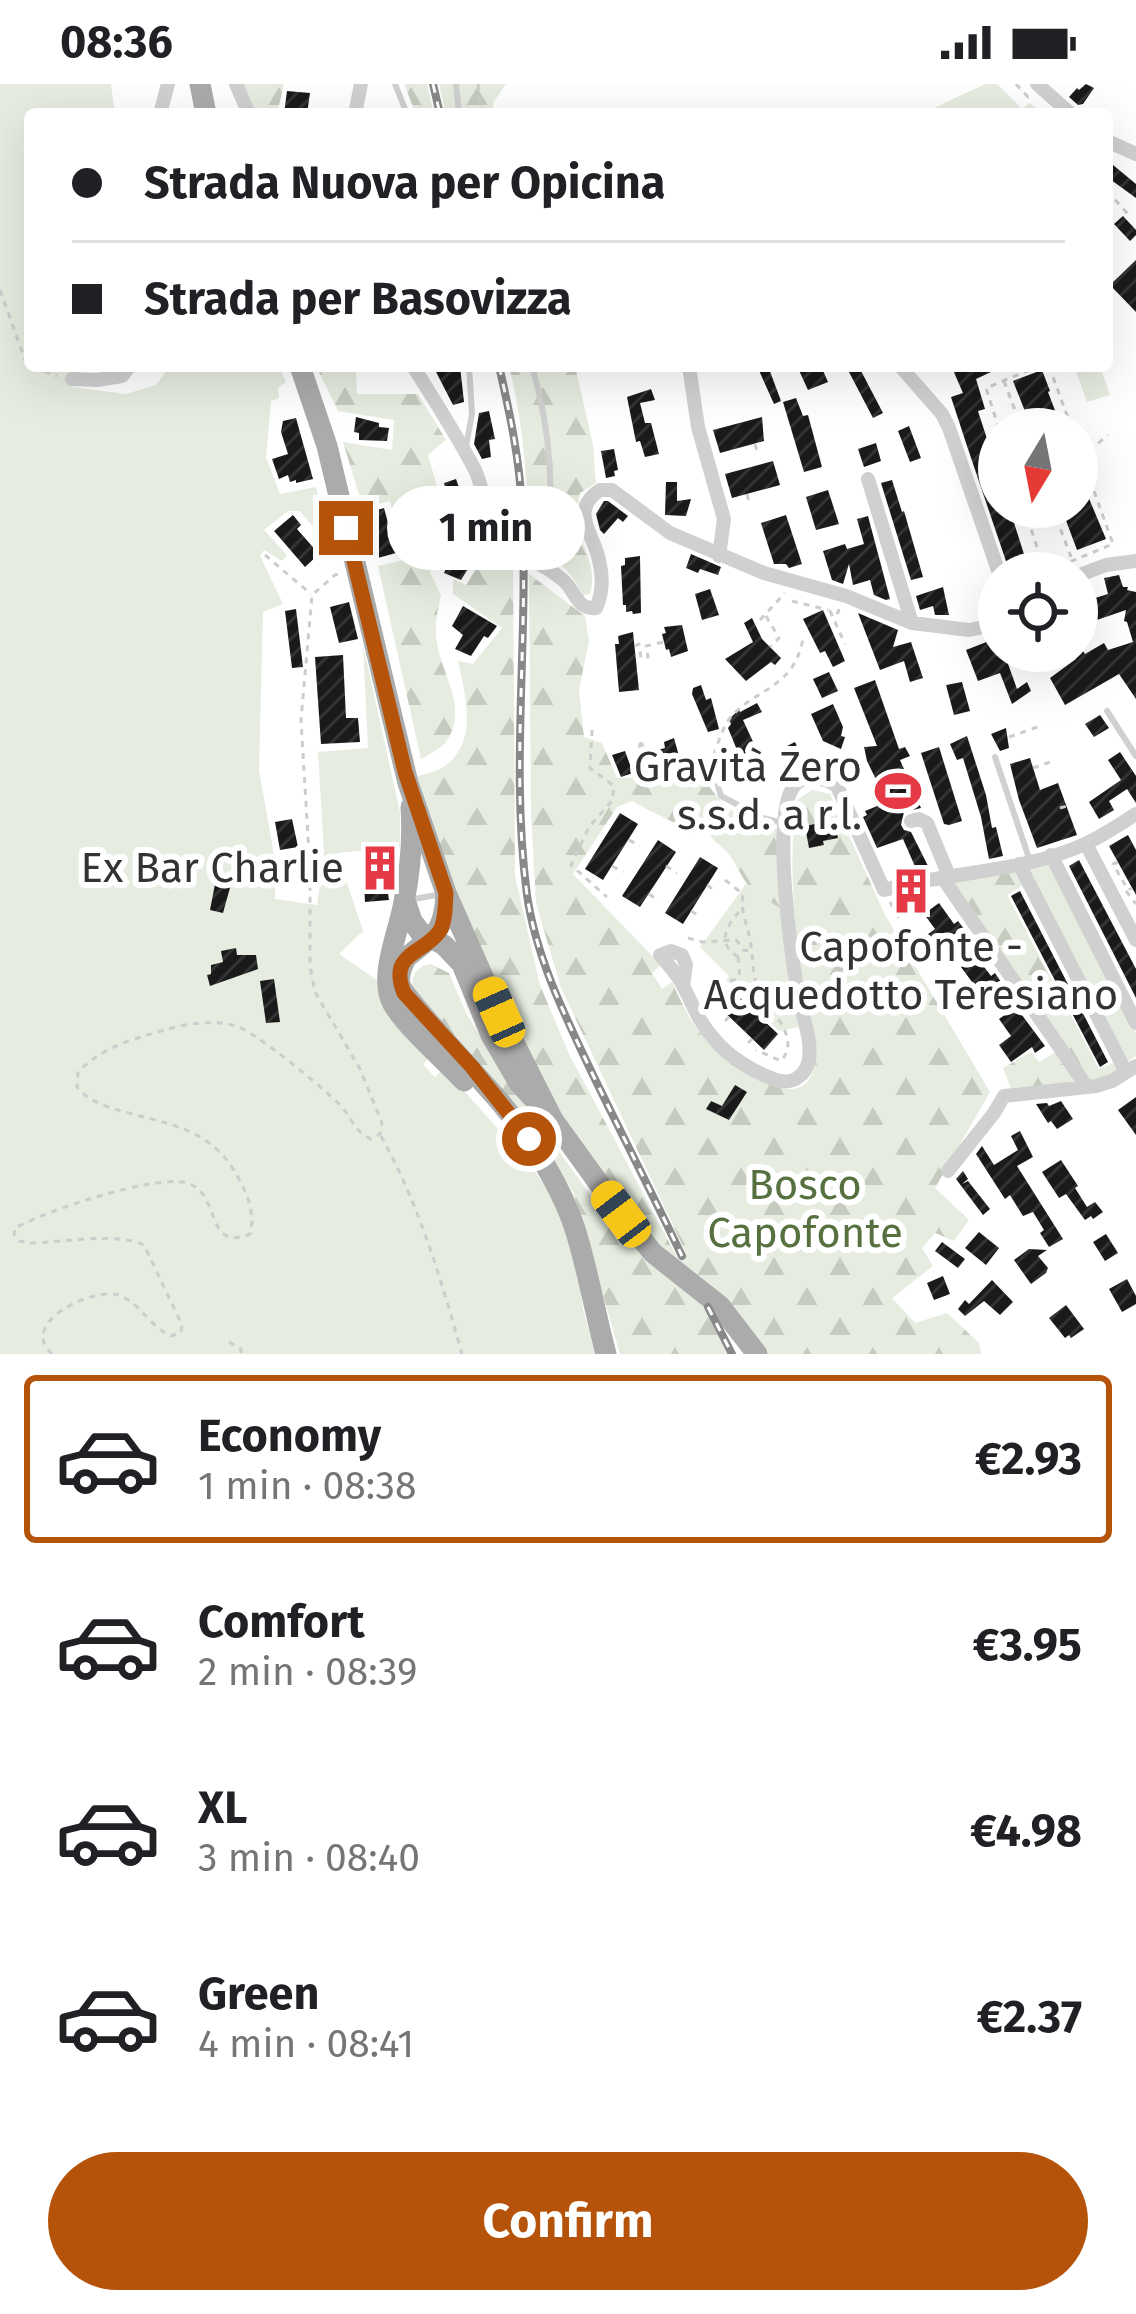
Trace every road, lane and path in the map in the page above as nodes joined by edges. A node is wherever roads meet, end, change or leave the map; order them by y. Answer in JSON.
{"nodes":[{"id":1,"x":1036,"y":84,"type":"edge"},
{"id":2,"x":1064,"y":108,"type":"edge"},
{"id":3,"x":1113,"y":198,"type":"edge"},
{"id":4,"x":1128,"y":214,"type":"dead end"},
{"id":5,"x":0,"y":290,"type":"edge"},
{"id":6,"x":24,"y":357,"type":"edge"},
{"id":7,"x":43,"y":372,"type":"edge"},
{"id":8,"x":125,"y":372,"type":"edge"},
{"id":9,"x":302,"y":372,"type":"edge"},
{"id":10,"x":417,"y":372,"type":"edge"},
{"id":11,"x":469,"y":372,"type":"edge"},
{"id":12,"x":534,"y":372,"type":"edge"},
{"id":13,"x":690,"y":372,"type":"edge"},
{"id":14,"x":905,"y":372,"type":"edge"},
{"id":15,"x":1025,"y":372,"type":"edge"},
{"id":16,"x":1050,"y":372,"type":"edge"},
{"id":17,"x":72,"y":379,"type":"joint"},
{"id":18,"x":1004,"y":381,"type":"junction"},
{"id":19,"x":992,"y":408,"type":"edge"},
{"id":20,"x":1014,"y":408,"type":"edge"},
{"id":21,"x":1064,"y":408,"type":"edge"},
{"id":22,"x":1108,"y":435,"type":"dead end"},
{"id":23,"x":755,"y":443,"type":"dead end"},
{"id":24,"x":1098,"y":444,"type":"edge"},
{"id":25,"x":757,"y":451,"type":"dead end"},
{"id":26,"x":464,"y":453,"type":"junction"},
{"id":27,"x":868,"y":479,"type":"dead end"},
{"id":28,"x":747,"y":494,"type":"dead end"},
{"id":29,"x":749,"y":502,"type":"dead end"},
{"id":30,"x":1098,"y":504,"type":"edge"},
{"id":31,"x":992,"y":552,"type":"edge"},
{"id":32,"x":1091,"y":552,"type":"edge"},
{"id":33,"x":265,"y":556,"type":"dead end"},
{"id":34,"x":719,"y":556,"type":"junction"},
{"id":35,"x":1136,"y":561,"type":"edge"},
{"id":36,"x":546,"y":567,"type":"junction"},
{"id":37,"x":1098,"y":568,"type":"edge"},
{"id":38,"x":356,"y":569,"type":"junction"},
{"id":39,"x":786,"y":591,"type":"dead end"},
{"id":40,"x":312,"y":595,"type":"junction"},
{"id":41,"x":792,"y":601,"type":"dead end"},
{"id":42,"x":830,"y":610,"type":"junction"},
{"id":43,"x":838,"y":613,"type":"dead end"},
{"id":44,"x":765,"y":614,"type":"junction"},
{"id":45,"x":760,"y":620,"type":"dead end"},
{"id":46,"x":912,"y":622,"type":"junction"},
{"id":47,"x":978,"y":628,"type":"edge"},
{"id":48,"x":803,"y":639,"type":"dead end"},
{"id":49,"x":664,"y":642,"type":"dead end"},
{"id":50,"x":845,"y":644,"type":"dead end"},
{"id":51,"x":635,"y":646,"type":"dead end"},
{"id":52,"x":770,"y":647,"type":"dead end"},
{"id":53,"x":1107,"y":711,"type":"dead end"},
{"id":54,"x":1040,"y":726,"type":"dead end"},
{"id":55,"x":592,"y":730,"type":"dead end"},
{"id":56,"x":1010,"y":736,"type":"dead end"},
{"id":57,"x":641,"y":745,"type":"dead end"},
{"id":58,"x":1136,"y":755,"type":"edge"},
{"id":59,"x":995,"y":758,"type":"dead end"},
{"id":60,"x":1053,"y":760,"type":"dead end"},
{"id":61,"x":711,"y":763,"type":"junction"},
{"id":62,"x":1033,"y":768,"type":"dead end"},
{"id":63,"x":408,"y":783,"type":"junction"},
{"id":64,"x":1071,"y":805,"type":"dead end"},
{"id":65,"x":1060,"y":808,"type":"dead end"},
{"id":66,"x":1136,"y":814,"type":"edge"},
{"id":67,"x":911,"y":821,"type":"dead end"},
{"id":68,"x":785,"y":824,"type":"junction"},
{"id":69,"x":629,"y":840,"type":"dead end"},
{"id":70,"x":1086,"y":844,"type":"junction"},
{"id":71,"x":640,"y":846,"type":"dead end"},
{"id":72,"x":1051,"y":855,"type":"junction"},
{"id":73,"x":1025,"y":862,"type":"junction"},
{"id":74,"x":1118,"y":862,"type":"dead end"},
{"id":75,"x":613,"y":866,"type":"dead end"},
{"id":76,"x":666,"y":866,"type":"dead end"},
{"id":77,"x":623,"y":872,"type":"dead end"},
{"id":78,"x":677,"y":873,"type":"dead end"},
{"id":79,"x":946,"y":877,"type":"junction"},
{"id":80,"x":725,"y":880,"type":"dead end"},
{"id":81,"x":707,"y":885,"type":"dead end"},
{"id":82,"x":884,"y":890,"type":"junction"},
{"id":83,"x":717,"y":892,"type":"dead end"},
{"id":84,"x":446,"y":893,"type":"junction"},
{"id":85,"x":649,"y":893,"type":"dead end"},
{"id":86,"x":607,"y":897,"type":"dead end"},
{"id":87,"x":405,"y":900,"type":"junction"},
{"id":88,"x":659,"y":901,"type":"dead end"},
{"id":89,"x":1136,"y":904,"type":"edge"},
{"id":90,"x":740,"y":910,"type":"junction"},
{"id":91,"x":691,"y":911,"type":"dead end"},
{"id":92,"x":701,"y":917,"type":"dead end"},
{"id":93,"x":899,"y":918,"type":"dead end"},
{"id":94,"x":688,"y":938,"type":"dead end"},
{"id":95,"x":431,"y":939,"type":"junction"},
{"id":96,"x":1136,"y":940,"type":"edge"},
{"id":97,"x":725,"y":942,"type":"junction"},
{"id":98,"x":743,"y":950,"type":"junction"},
{"id":99,"x":751,"y":951,"type":"junction"},
{"id":100,"x":737,"y":956,"type":"junction"},
{"id":101,"x":475,"y":957,"type":"junction"},
{"id":102,"x":397,"y":963,"type":"junction"},
{"id":103,"x":740,"y":980,"type":"junction"},
{"id":104,"x":683,"y":986,"type":"dead end"},
{"id":105,"x":722,"y":990,"type":"dead end"},
{"id":106,"x":759,"y":992,"type":"junction"},
{"id":107,"x":476,"y":1000,"type":"junction"},
{"id":108,"x":1136,"y":1023,"type":"edge"},
{"id":109,"x":755,"y":1050,"type":"dead end"},
{"id":110,"x":1131,"y":1069,"type":"edge"},
{"id":111,"x":1087,"y":1088,"type":"junction"},
{"id":112,"x":553,"y":1120,"type":"junction"},
{"id":113,"x":380,"y":1134,"type":"junction"},
{"id":114,"x":948,"y":1171,"type":"dead end"},
{"id":115,"x":229,"y":1342,"type":"dead end"},
{"id":116,"x":52,"y":1354,"type":"edge"},
{"id":117,"x":241,"y":1354,"type":"edge"},
{"id":118,"x":462,"y":1354,"type":"edge"},
{"id":119,"x":606,"y":1354,"type":"edge"},
{"id":120,"x":757,"y":1354,"type":"edge"}],
"edges":[{"from":1,"to":2,"type":"street"},
{"from":3,"to":4,"type":"path"},
{"from":5,"to":6,"type":"path"},
{"from":7,"to":17,"type":"path"},
{"from":8,"to":17,"type":"street"},
{"from":9,"to":38,"type":"main road"},
{"from":10,"to":26,"type":"street"},
{"from":11,"to":26,"type":"lane"},
{"from":12,"to":36,"type":"lane"},
{"from":13,"to":34,"type":"street"},
{"from":14,"to":31,"type":"street"},
{"from":15,"to":18,"type":"path"},
{"from":16,"to":21,"type":"path"},
{"from":18,"to":19,"type":"path"},
{"from":18,"to":20,"type":"path"},
{"from":22,"to":24,"type":"path"},
{"from":23,"to":25,"type":"path"},
{"from":26,"to":36,"type":"street"},
{"from":27,"to":46,"type":"street"},
{"from":28,"to":29,"type":"path"},
{"from":30,"to":32,"type":"path"},
{"from":33,"to":40,"type":"path"},
{"from":34,"to":36,"type":"street"},
{"from":34,"to":46,"type":"street"},
{"from":35,"to":37,"type":"street"},
{"from":38,"to":40,"type":"path"},
{"from":38,"to":63,"type":"main road"},
{"from":39,"to":44,"type":"path"},
{"from":40,"to":113,"type":"path"},
{"from":41,"to":42,"type":"path"},
{"from":42,"to":43,"type":"path"},
{"from":42,"to":50,"type":"path"},
{"from":44,"to":45,"type":"path"},
{"from":44,"to":52,"type":"path"},
{"from":46,"to":47,"type":"street"},
{"from":48,"to":61,"type":"path"},
{"from":49,"to":51,"type":"path"},
{"from":53,"to":58,"type":"lane"},
{"from":54,"to":56,"type":"path"},
{"from":55,"to":86,"type":"path"},
{"from":57,"to":61,"type":"lane"},
{"from":59,"to":73,"type":"lane"},
{"from":60,"to":62,"type":"path"},
{"from":61,"to":68,"type":"lane"},
{"from":63,"to":84,"type":"main road"},
{"from":63,"to":87,"type":"main road"},
{"from":64,"to":65,"type":"path"},
{"from":66,"to":70,"type":"street"},
{"from":67,"to":79,"type":"street"},
{"from":68,"to":82,"type":"street"},
{"from":68,"to":104,"type":"street"},
{"from":69,"to":71,"type":"path"},
{"from":70,"to":72,"type":"street"},
{"from":70,"to":96,"type":"street"},
{"from":72,"to":73,"type":"street"},
{"from":72,"to":108,"type":"street"},
{"from":73,"to":79,"type":"street"},
{"from":73,"to":110,"type":"street"},
{"from":74,"to":89,"type":"path"},
{"from":75,"to":77,"type":"path"},
{"from":76,"to":78,"type":"path"},
{"from":79,"to":82,"type":"street"},
{"from":79,"to":111,"type":"street"},
{"from":80,"to":90,"type":"path"},
{"from":81,"to":83,"type":"path"},
{"from":82,"to":93,"type":"path"},
{"from":84,"to":87,"type":"lane"},
{"from":84,"to":95,"type":"main road"},
{"from":84,"to":101,"type":"main road"},
{"from":85,"to":88,"type":"path"},
{"from":87,"to":95,"type":"main road"},
{"from":87,"to":102,"type":"main road"},
{"from":90,"to":97,"type":"path"},
{"from":90,"to":99,"type":"path"},
{"from":91,"to":92,"type":"path"},
{"from":94,"to":97,"type":"path"},
{"from":95,"to":101,"type":"main road"},
{"from":95,"to":102,"type":"main road"},
{"from":95,"to":107,"type":"main road"},
{"from":97,"to":98,"type":"path"},
{"from":97,"to":100,"type":"path"},
{"from":98,"to":99,"type":"path"},
{"from":98,"to":100,"type":"path"},
{"from":99,"to":106,"type":"path"},
{"from":100,"to":103,"type":"path"},
{"from":101,"to":112,"type":"main road"},
{"from":102,"to":107,"type":"main road"},
{"from":102,"to":119,"type":"main road"},
{"from":103,"to":105,"type":"path"},
{"from":103,"to":106,"type":"path"},
{"from":106,"to":109,"type":"path"},
{"from":107,"to":112,"type":"main road"},
{"from":110,"to":111,"type":"street"},
{"from":111,"to":114,"type":"street"},
{"from":112,"to":120,"type":"main road"},
{"from":113,"to":116,"type":"path"},
{"from":113,"to":118,"type":"path"},
{"from":115,"to":117,"type":"path"}]}
